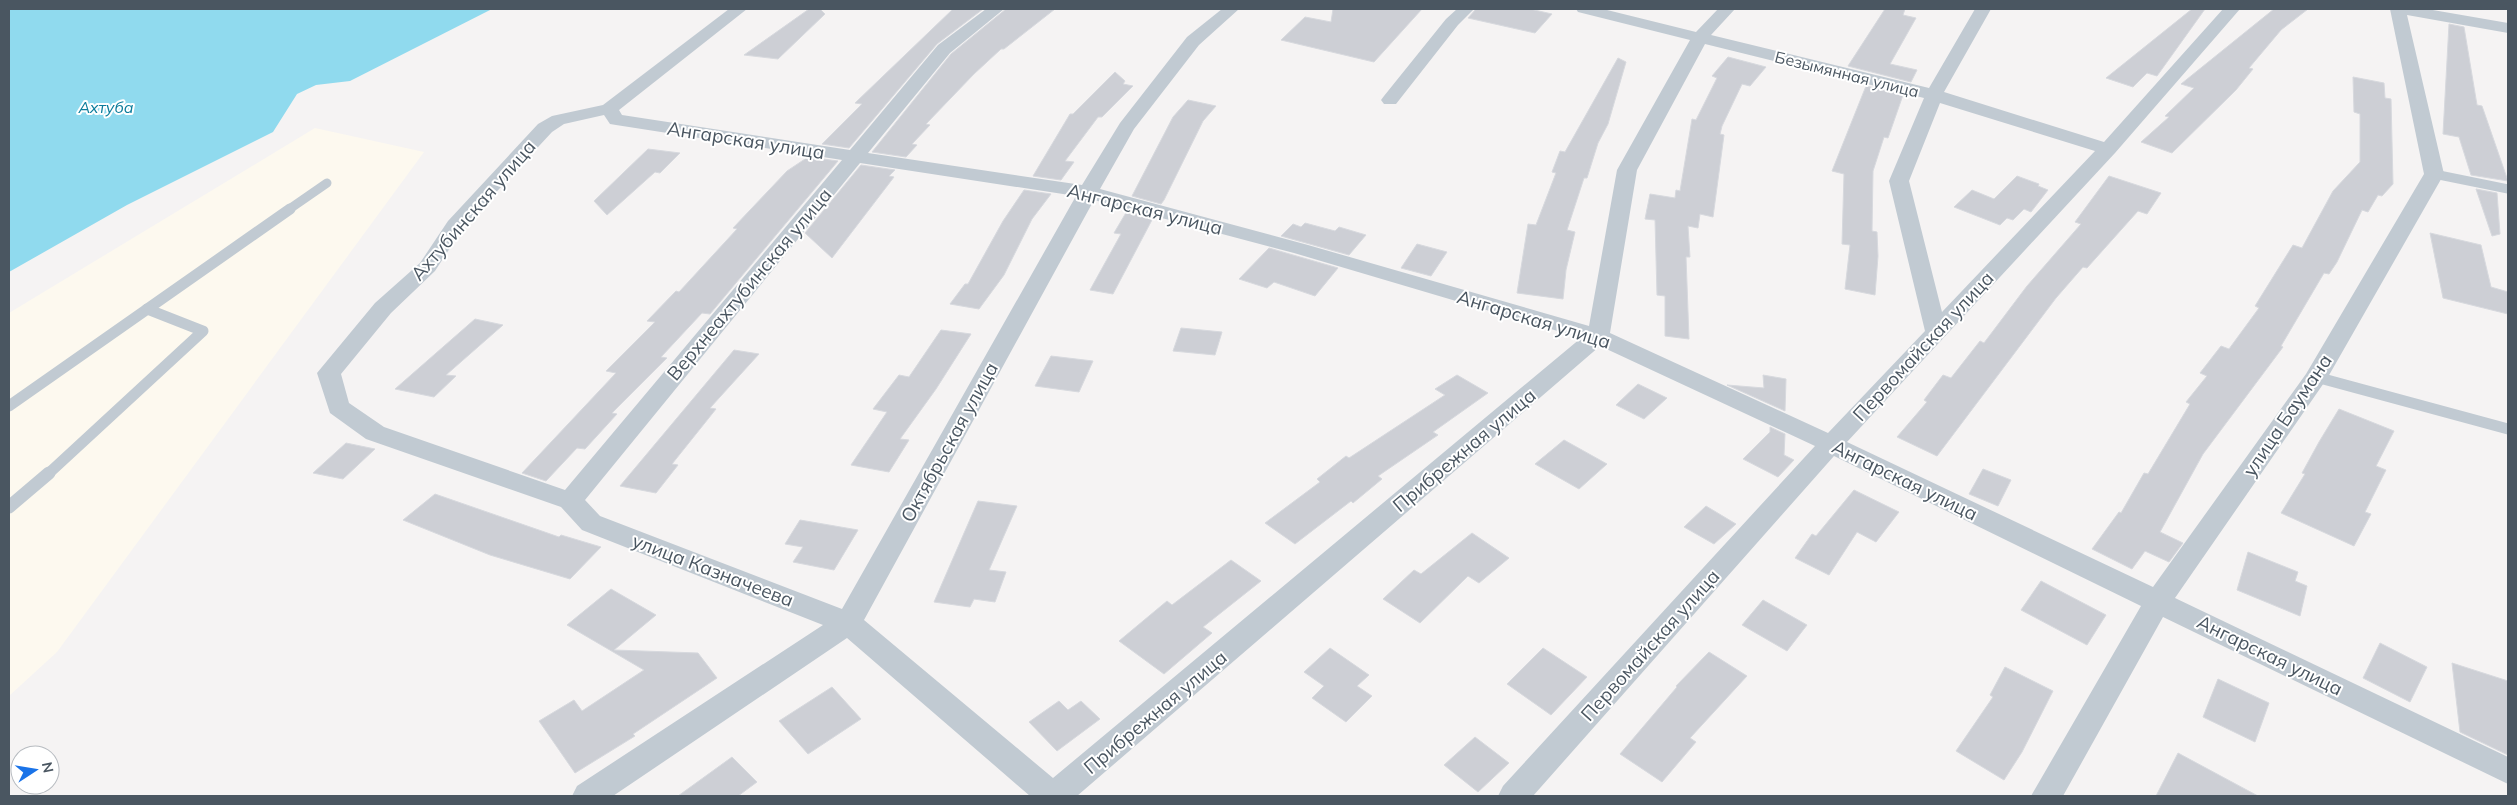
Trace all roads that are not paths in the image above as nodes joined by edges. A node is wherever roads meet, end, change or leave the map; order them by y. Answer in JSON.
{"nodes":[{"id":1,"x":739,"y":9,"type":"edge"},
{"id":2,"x":996,"y":9,"type":"edge"},
{"id":3,"x":1232,"y":9,"type":"edge"},
{"id":4,"x":1466,"y":9,"type":"edge"},
{"id":5,"x":1584,"y":9,"type":"edge"},
{"id":6,"x":1727,"y":9,"type":"edge"},
{"id":7,"x":1983,"y":9,"type":"edge"},
{"id":8,"x":2232,"y":9,"type":"edge"},
{"id":9,"x":2399,"y":9,"type":"edge"},
{"id":10,"x":2508,"y":28,"type":"edge"},
{"id":11,"x":1700,"y":37,"type":"junction"},
{"id":12,"x":1934,"y":95,"type":"junction"},
{"id":13,"x":1390,"y":100,"type":"dead end"},
{"id":14,"x":609,"y":109,"type":"junction"},
{"id":15,"x":2108,"y":150,"type":"junction"},
{"id":16,"x":853,"y":157,"type":"junction"},
{"id":17,"x":2434,"y":174,"type":"junction"},
{"id":18,"x":327,"y":183,"type":"dead end"},
{"id":19,"x":2508,"y":189,"type":"edge"},
{"id":20,"x":1088,"y":192,"type":"junction"},
{"id":21,"x":147,"y":309,"type":"junction"},
{"id":22,"x":1936,"y":332,"type":"junction"},
{"id":23,"x":1598,"y":336,"type":"junction"},
{"id":24,"x":2316,"y":377,"type":"junction"},
{"id":25,"x":9,"y":406,"type":"edge"},
{"id":26,"x":338,"y":407,"type":"joint"},
{"id":27,"x":2508,"y":429,"type":"edge"},
{"id":28,"x":1831,"y":444,"type":"junction"},
{"id":29,"x":570,"y":501,"type":"junction"},
{"id":30,"x":9,"y":506,"type":"edge"},
{"id":31,"x":2158,"y":601,"type":"junction"},
{"id":32,"x":848,"y":623,"type":"junction"},
{"id":33,"x":2508,"y":771,"type":"edge"},
{"id":34,"x":588,"y":796,"type":"edge"},
{"id":35,"x":1054,"y":796,"type":"edge"},
{"id":36,"x":1514,"y":796,"type":"edge"},
{"id":37,"x":2047,"y":796,"type":"edge"}],
"edges":[{"from":1,"to":14,"type":"street","name":"Ахтубинская улица"},
{"from":2,"to":16,"type":"street","name":"Верхнеахтубинская улица"},
{"from":3,"to":20,"type":"street","name":"Октябрьская улица"},
{"from":4,"to":13,"type":"street"},
{"from":5,"to":11,"type":"street","name":"Безымянная улица"},
{"from":6,"to":11,"type":"street"},
{"from":7,"to":12,"type":"street"},
{"from":8,"to":15,"type":"street","name":"Первомайская улица"},
{"from":9,"to":10,"type":"street"},
{"from":9,"to":17,"type":"street"},
{"from":11,"to":12,"type":"street","name":"Безымянная улица"},
{"from":11,"to":23,"type":"street"},
{"from":12,"to":15,"type":"street","name":"Безымянная улица"},
{"from":12,"to":22,"type":"street"},
{"from":14,"to":16,"type":"street","name":"Ангарская улица"},
{"from":14,"to":26,"type":"street","name":"Ахтубинская улица"},
{"from":15,"to":22,"type":"street","name":"Первомайская улица"},
{"from":16,"to":20,"type":"street","name":"Ангарская улица"},
{"from":16,"to":29,"type":"street","name":"Верхнеахтубинская улица"},
{"from":17,"to":19,"type":"lane"},
{"from":17,"to":24,"type":"street","name":"улица Баумана"},
{"from":18,"to":21,"type":"lane"},
{"from":20,"to":23,"type":"street","name":"Ангарская улица"},
{"from":20,"to":32,"type":"street","name":"Октябрьская улица"},
{"from":21,"to":25,"type":"lane"},
{"from":21,"to":30,"type":"lane"},
{"from":22,"to":28,"type":"street","name":"Первомайская улица"},
{"from":23,"to":28,"type":"street","name":"Ангарская улица"},
{"from":23,"to":35,"type":"street","name":"Прибрежная улица"},
{"from":24,"to":27,"type":"lane"},
{"from":24,"to":31,"type":"street","name":"улица Баумана"},
{"from":26,"to":29,"type":"street","name":"улица Казначеева"},
{"from":28,"to":31,"type":"street","name":"Ангарская улица"},
{"from":28,"to":36,"type":"street","name":"Первомайская улица"},
{"from":29,"to":32,"type":"street","name":"улица Казначеева"},
{"from":31,"to":33,"type":"street","name":"Ангарская улица"},
{"from":31,"to":37,"type":"street","name":"улица Баумана"},
{"from":32,"to":34,"type":"street","name":"Октябрьская улица"},
{"from":32,"to":35,"type":"street","name":"улица Казначеева"}]}
